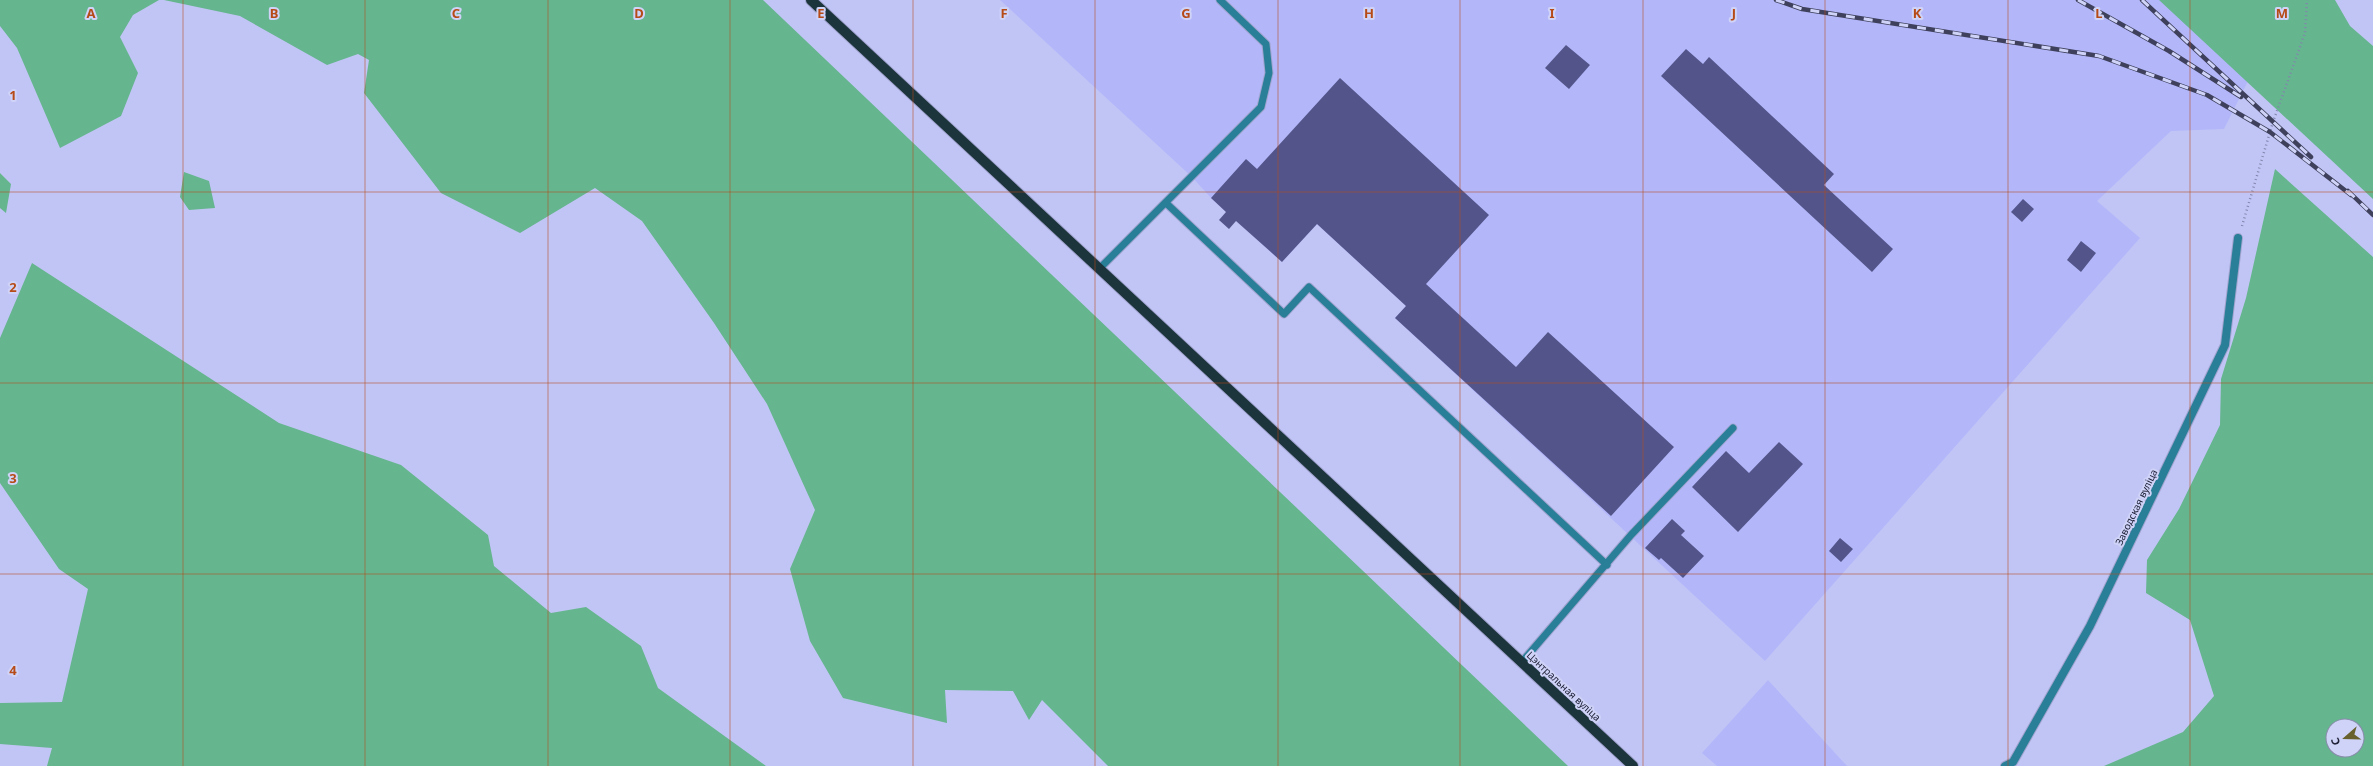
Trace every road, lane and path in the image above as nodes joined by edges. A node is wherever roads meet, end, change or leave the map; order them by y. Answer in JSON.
{"nodes":[{"id":1,"x":811,"y":0,"type":"edge"},
{"id":2,"x":1220,"y":0,"type":"edge"},
{"id":3,"x":2307,"y":0,"type":"edge"},
{"id":4,"x":1166,"y":203,"type":"junction"},
{"id":5,"x":2238,"y":238,"type":"joint"},
{"id":6,"x":1100,"y":268,"type":"junction"},
{"id":7,"x":1733,"y":428,"type":"dead end"},
{"id":8,"x":1607,"y":565,"type":"junction"},
{"id":9,"x":1521,"y":662,"type":"junction"},
{"id":10,"x":1633,"y":766,"type":"edge"},
{"id":11,"x":2005,"y":766,"type":"edge"}],
"edges":[{"from":1,"to":6,"type":"main road","name":"Цэнтральная вуліца"},
{"from":2,"to":4,"type":"lane"},
{"from":3,"to":5,"type":"path"},
{"from":4,"to":6,"type":"lane"},
{"from":4,"to":8,"type":"lane"},
{"from":5,"to":11,"type":"street","name":"Заводская вуліца"},
{"from":6,"to":9,"type":"main road","name":"Цэнтральная вуліца"},
{"from":7,"to":8,"type":"lane"},
{"from":8,"to":9,"type":"lane"},
{"from":9,"to":10,"type":"main road","name":"Цэнтральная вуліца"}]}
